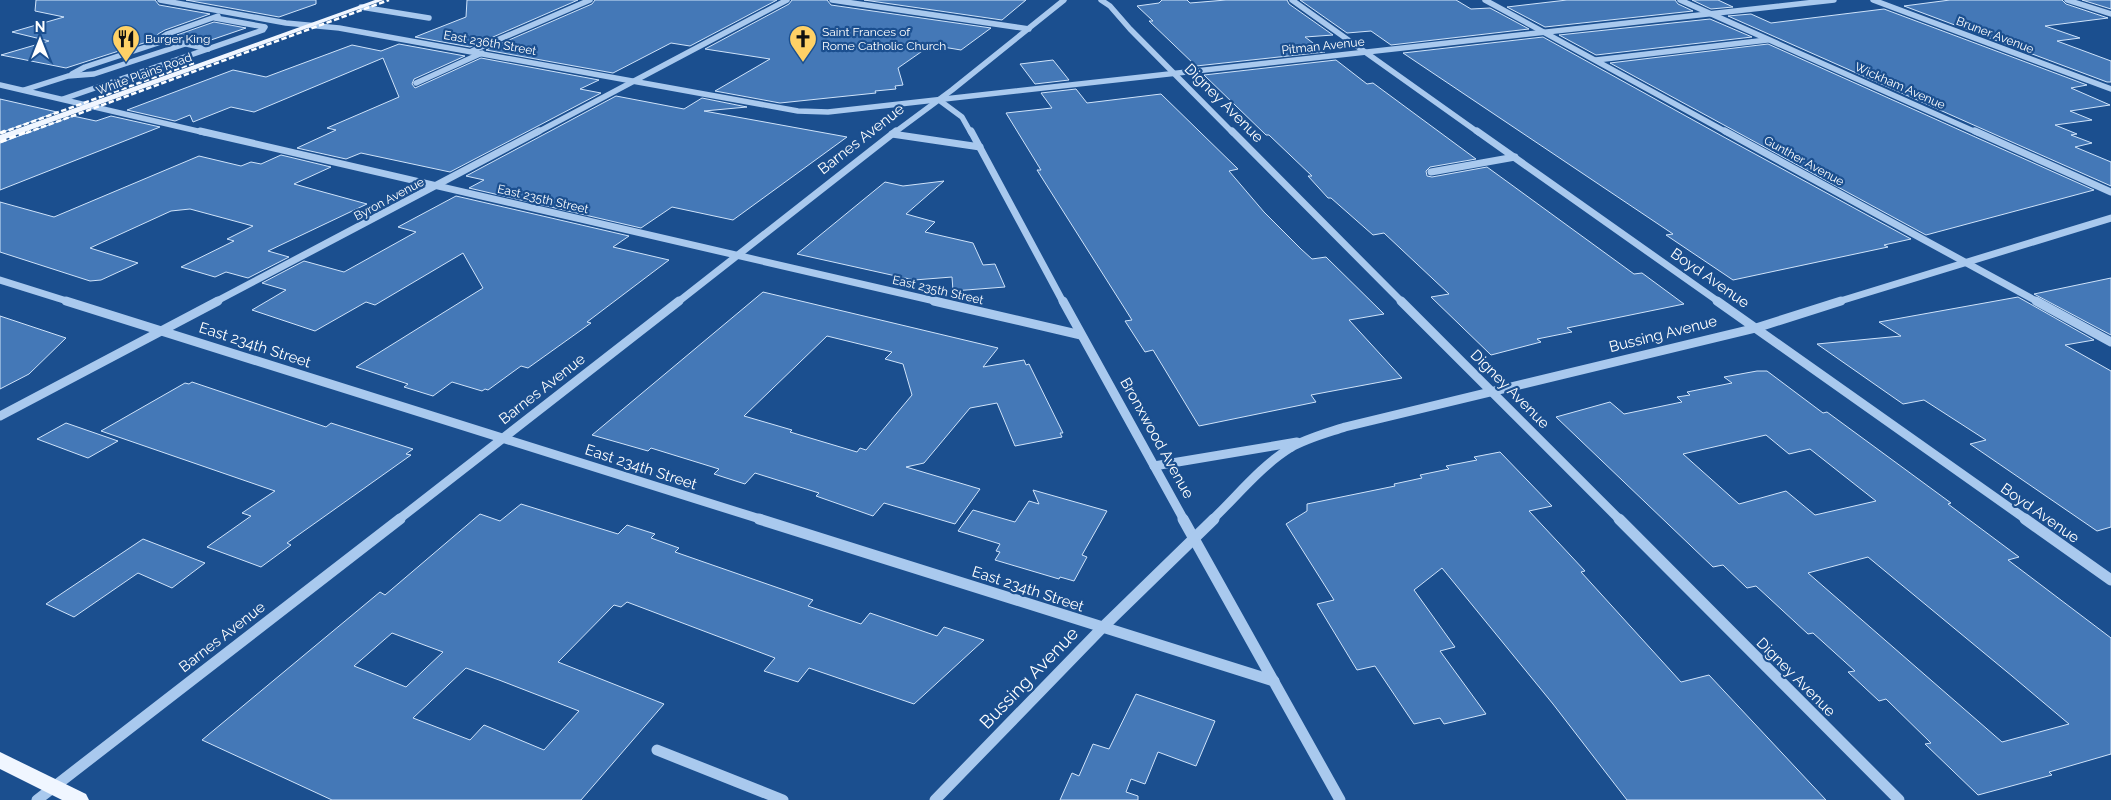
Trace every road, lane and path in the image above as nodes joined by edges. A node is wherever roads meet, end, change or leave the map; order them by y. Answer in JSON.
{"nodes":[{"id":1,"x":160,"y":0,"type":"edge"},
{"id":2,"x":381,"y":0,"type":"edge"},
{"id":3,"x":590,"y":0,"type":"edge"},
{"id":4,"x":787,"y":0,"type":"edge"},
{"id":5,"x":832,"y":0,"type":"edge"},
{"id":6,"x":1064,"y":0,"type":"edge"},
{"id":7,"x":1101,"y":0,"type":"edge"},
{"id":8,"x":1292,"y":0,"type":"edge"},
{"id":9,"x":1485,"y":0,"type":"edge"},
{"id":10,"x":1680,"y":0,"type":"edge"},
{"id":11,"x":1834,"y":0,"type":"edge"},
{"id":12,"x":1873,"y":0,"type":"edge"},
{"id":13,"x":2068,"y":0,"type":"edge"},
{"id":14,"x":361,"y":7,"type":"junction"},
{"id":15,"x":230,"y":12,"type":"junction"},
{"id":16,"x":1711,"y":14,"type":"junction"},
{"id":17,"x":2111,"y":14,"type":"edge"},
{"id":18,"x":214,"y":18,"type":"junction"},
{"id":19,"x":429,"y":18,"type":"dead end"},
{"id":20,"x":312,"y":25,"type":"junction"},
{"id":21,"x":1029,"y":28,"type":"junction"},
{"id":22,"x":1545,"y":32,"type":"junction"},
{"id":23,"x":167,"y":40,"type":"junction"},
{"id":24,"x":1769,"y":40,"type":"junction"},
{"id":25,"x":184,"y":44,"type":"junction"},
{"id":26,"x":208,"y":49,"type":"junction"},
{"id":27,"x":472,"y":51,"type":"junction"},
{"id":28,"x":1366,"y":52,"type":"junction"},
{"id":29,"x":482,"y":53,"type":"junction"},
{"id":30,"x":1596,"y":60,"type":"junction"},
{"id":31,"x":125,"y":64,"type":"junction"},
{"id":32,"x":150,"y":69,"type":"junction"},
{"id":33,"x":1175,"y":74,"type":"junction"},
{"id":34,"x":68,"y":76,"type":"junction"},
{"id":35,"x":635,"y":81,"type":"junction"},
{"id":36,"x":416,"y":83,"type":"dead end"},
{"id":37,"x":0,"y":85,"type":"edge"},
{"id":38,"x":2111,"y":89,"type":"edge"},
{"id":39,"x":24,"y":90,"type":"junction"},
{"id":40,"x":63,"y":100,"type":"junction"},
{"id":41,"x":939,"y":100,"type":"junction"},
{"id":42,"x":89,"y":106,"type":"junction"},
{"id":43,"x":815,"y":112,"type":"joint"},
{"id":44,"x":892,"y":134,"type":"junction"},
{"id":45,"x":0,"y":138,"type":"edge"},
{"id":46,"x":980,"y":147,"type":"junction"},
{"id":47,"x":1515,"y":157,"type":"junction"},
{"id":48,"x":1431,"y":172,"type":"dead end"},
{"id":49,"x":438,"y":186,"type":"junction"},
{"id":50,"x":2111,"y":192,"type":"edge"},
{"id":51,"x":2111,"y":218,"type":"edge"},
{"id":52,"x":739,"y":256,"type":"junction"},
{"id":53,"x":1965,"y":262,"type":"junction"},
{"id":54,"x":0,"y":280,"type":"edge"},
{"id":55,"x":1756,"y":328,"type":"junction"},
{"id":56,"x":162,"y":332,"type":"junction"},
{"id":57,"x":1081,"y":334,"type":"junction"},
{"id":58,"x":2111,"y":342,"type":"edge"},
{"id":59,"x":1493,"y":391,"type":"junction"},
{"id":60,"x":0,"y":416,"type":"edge"},
{"id":61,"x":503,"y":439,"type":"junction"},
{"id":62,"x":1304,"y":441,"type":"junction"},
{"id":63,"x":1154,"y":466,"type":"junction"},
{"id":64,"x":1194,"y":538,"type":"junction"},
{"id":65,"x":2111,"y":580,"type":"edge"},
{"id":66,"x":1102,"y":628,"type":"junction"},
{"id":67,"x":1274,"y":681,"type":"junction"},
{"id":68,"x":657,"y":750,"type":"dead end"},
{"id":69,"x":0,"y":760,"type":"edge"},
{"id":70,"x":54,"y":787,"type":"junction"},
{"id":71,"x":37,"y":800,"type":"edge"},
{"id":72,"x":80,"y":800,"type":"edge"},
{"id":73,"x":784,"y":800,"type":"edge"},
{"id":74,"x":935,"y":800,"type":"edge"},
{"id":75,"x":1340,"y":800,"type":"edge"},
{"id":76,"x":1899,"y":800,"type":"edge"}],
"edges":[{"from":1,"to":15,"type":"street","name":"East 236th Street"},
{"from":2,"to":14,"type":"main road","name":"White Plains Road"},
{"from":3,"to":27,"type":"street"},
{"from":4,"to":35,"type":"street","name":"Byron Avenue"},
{"from":5,"to":21,"type":"street"},
{"from":6,"to":21,"type":"street","name":"Barnes Avenue"},
{"from":7,"to":33,"type":"street","name":"Digney Avenue"},
{"from":8,"to":28,"type":"street","name":"Boyd Avenue"},
{"from":9,"to":22,"type":"street","name":"Gunther Avenue"},
{"from":10,"to":16,"type":"street","name":"Wickham Avenue"},
{"from":11,"to":16,"type":"street","name":"Pitman Avenue"},
{"from":12,"to":38,"type":"street","name":"Bruner Avenue"},
{"from":13,"to":17,"type":"street"},
{"from":14,"to":19,"type":"street"},
{"from":14,"to":20,"type":"main road","name":"White Plains Road"},
{"from":15,"to":18,"type":"street"},
{"from":15,"to":20,"type":"street","name":"East 236th Street"},
{"from":16,"to":22,"type":"street","name":"Pitman Avenue"},
{"from":16,"to":24,"type":"street","name":"Wickham Avenue"},
{"from":18,"to":23,"type":"street"},
{"from":18,"to":26,"type":"street"},
{"from":20,"to":27,"type":"street","name":"East 236th Street"},
{"from":20,"to":42,"type":"main road","name":"White Plains Road"},
{"from":21,"to":41,"type":"street","name":"Barnes Avenue"},
{"from":22,"to":28,"type":"street","name":"Pitman Avenue"},
{"from":22,"to":30,"type":"street","name":"Gunther Avenue"},
{"from":23,"to":25,"type":"street"},
{"from":23,"to":34,"type":"street"},
{"from":24,"to":30,"type":"street"},
{"from":24,"to":50,"type":"street","name":"Wickham Avenue"},
{"from":25,"to":26,"type":"street"},
{"from":25,"to":31,"type":"street"},
{"from":26,"to":32,"type":"street"},
{"from":27,"to":29,"type":"street","name":"East 236th Street"},
{"from":28,"to":33,"type":"street","name":"Pitman Avenue"},
{"from":28,"to":47,"type":"street","name":"Boyd Avenue"},
{"from":29,"to":35,"type":"street","name":"East 236th Street"},
{"from":29,"to":36,"type":"street"},
{"from":30,"to":53,"type":"street","name":"Gunther Avenue"},
{"from":31,"to":32,"type":"street"},
{"from":31,"to":34,"type":"street"},
{"from":32,"to":40,"type":"street"},
{"from":33,"to":41,"type":"street","name":"Pitman Avenue"},
{"from":33,"to":59,"type":"street","name":"Digney Avenue"},
{"from":34,"to":39,"type":"street"},
{"from":35,"to":43,"type":"street","name":"East 236th Street"},
{"from":35,"to":49,"type":"street","name":"Byron Avenue"},
{"from":37,"to":39,"type":"street","name":"East 235th Street"},
{"from":39,"to":40,"type":"street","name":"East 235th Street"},
{"from":40,"to":42,"type":"street","name":"East 235th Street"},
{"from":41,"to":43,"type":"street","name":"Pitman Avenue"},
{"from":41,"to":44,"type":"street","name":"Barnes Avenue"},
{"from":41,"to":46,"type":"street","name":"Bronxwood Avenue"},
{"from":42,"to":45,"type":"main road","name":"White Plains Road"},
{"from":42,"to":49,"type":"street","name":"East 235th Street"},
{"from":44,"to":46,"type":"street"},
{"from":44,"to":52,"type":"street","name":"Barnes Avenue"},
{"from":46,"to":57,"type":"street","name":"Bronxwood Avenue"},
{"from":47,"to":48,"type":"street"},
{"from":47,"to":55,"type":"street","name":"Boyd Avenue"},
{"from":49,"to":52,"type":"street","name":"East 235th Street"},
{"from":49,"to":56,"type":"street","name":"Byron Avenue"},
{"from":51,"to":53,"type":"street","name":"Bussing Avenue"},
{"from":52,"to":57,"type":"street","name":"East 235th Street"},
{"from":52,"to":61,"type":"street","name":"Barnes Avenue"},
{"from":53,"to":55,"type":"street","name":"Bussing Avenue"},
{"from":53,"to":58,"type":"street","name":"Gunther Avenue"},
{"from":54,"to":56,"type":"street","name":"East 234th Street"},
{"from":55,"to":59,"type":"street","name":"Bussing Avenue"},
{"from":55,"to":65,"type":"street","name":"Boyd Avenue"},
{"from":56,"to":60,"type":"street","name":"Byron Avenue"},
{"from":56,"to":61,"type":"street","name":"East 234th Street"},
{"from":57,"to":63,"type":"street","name":"Bronxwood Avenue"},
{"from":59,"to":62,"type":"street","name":"Bussing Avenue"},
{"from":59,"to":76,"type":"street","name":"Digney Avenue"},
{"from":61,"to":66,"type":"street","name":"East 234th Street"},
{"from":61,"to":70,"type":"street","name":"Barnes Avenue"},
{"from":62,"to":63,"type":"street","name":"Bussing Avenue"},
{"from":62,"to":64,"type":"street","name":"Bussing Avenue"},
{"from":63,"to":64,"type":"street","name":"Bronxwood Avenue"},
{"from":64,"to":66,"type":"street","name":"Bussing Avenue"},
{"from":64,"to":67,"type":"street","name":"Bronxwood Avenue"},
{"from":66,"to":67,"type":"street","name":"East 234th Street"},
{"from":66,"to":74,"type":"street","name":"Bussing Avenue"},
{"from":67,"to":75,"type":"street","name":"Bronxwood Avenue"},
{"from":68,"to":73,"type":"street"},
{"from":69,"to":70,"type":"main road"},
{"from":70,"to":71,"type":"street","name":"Barnes Avenue"},
{"from":70,"to":72,"type":"main road"}]}
